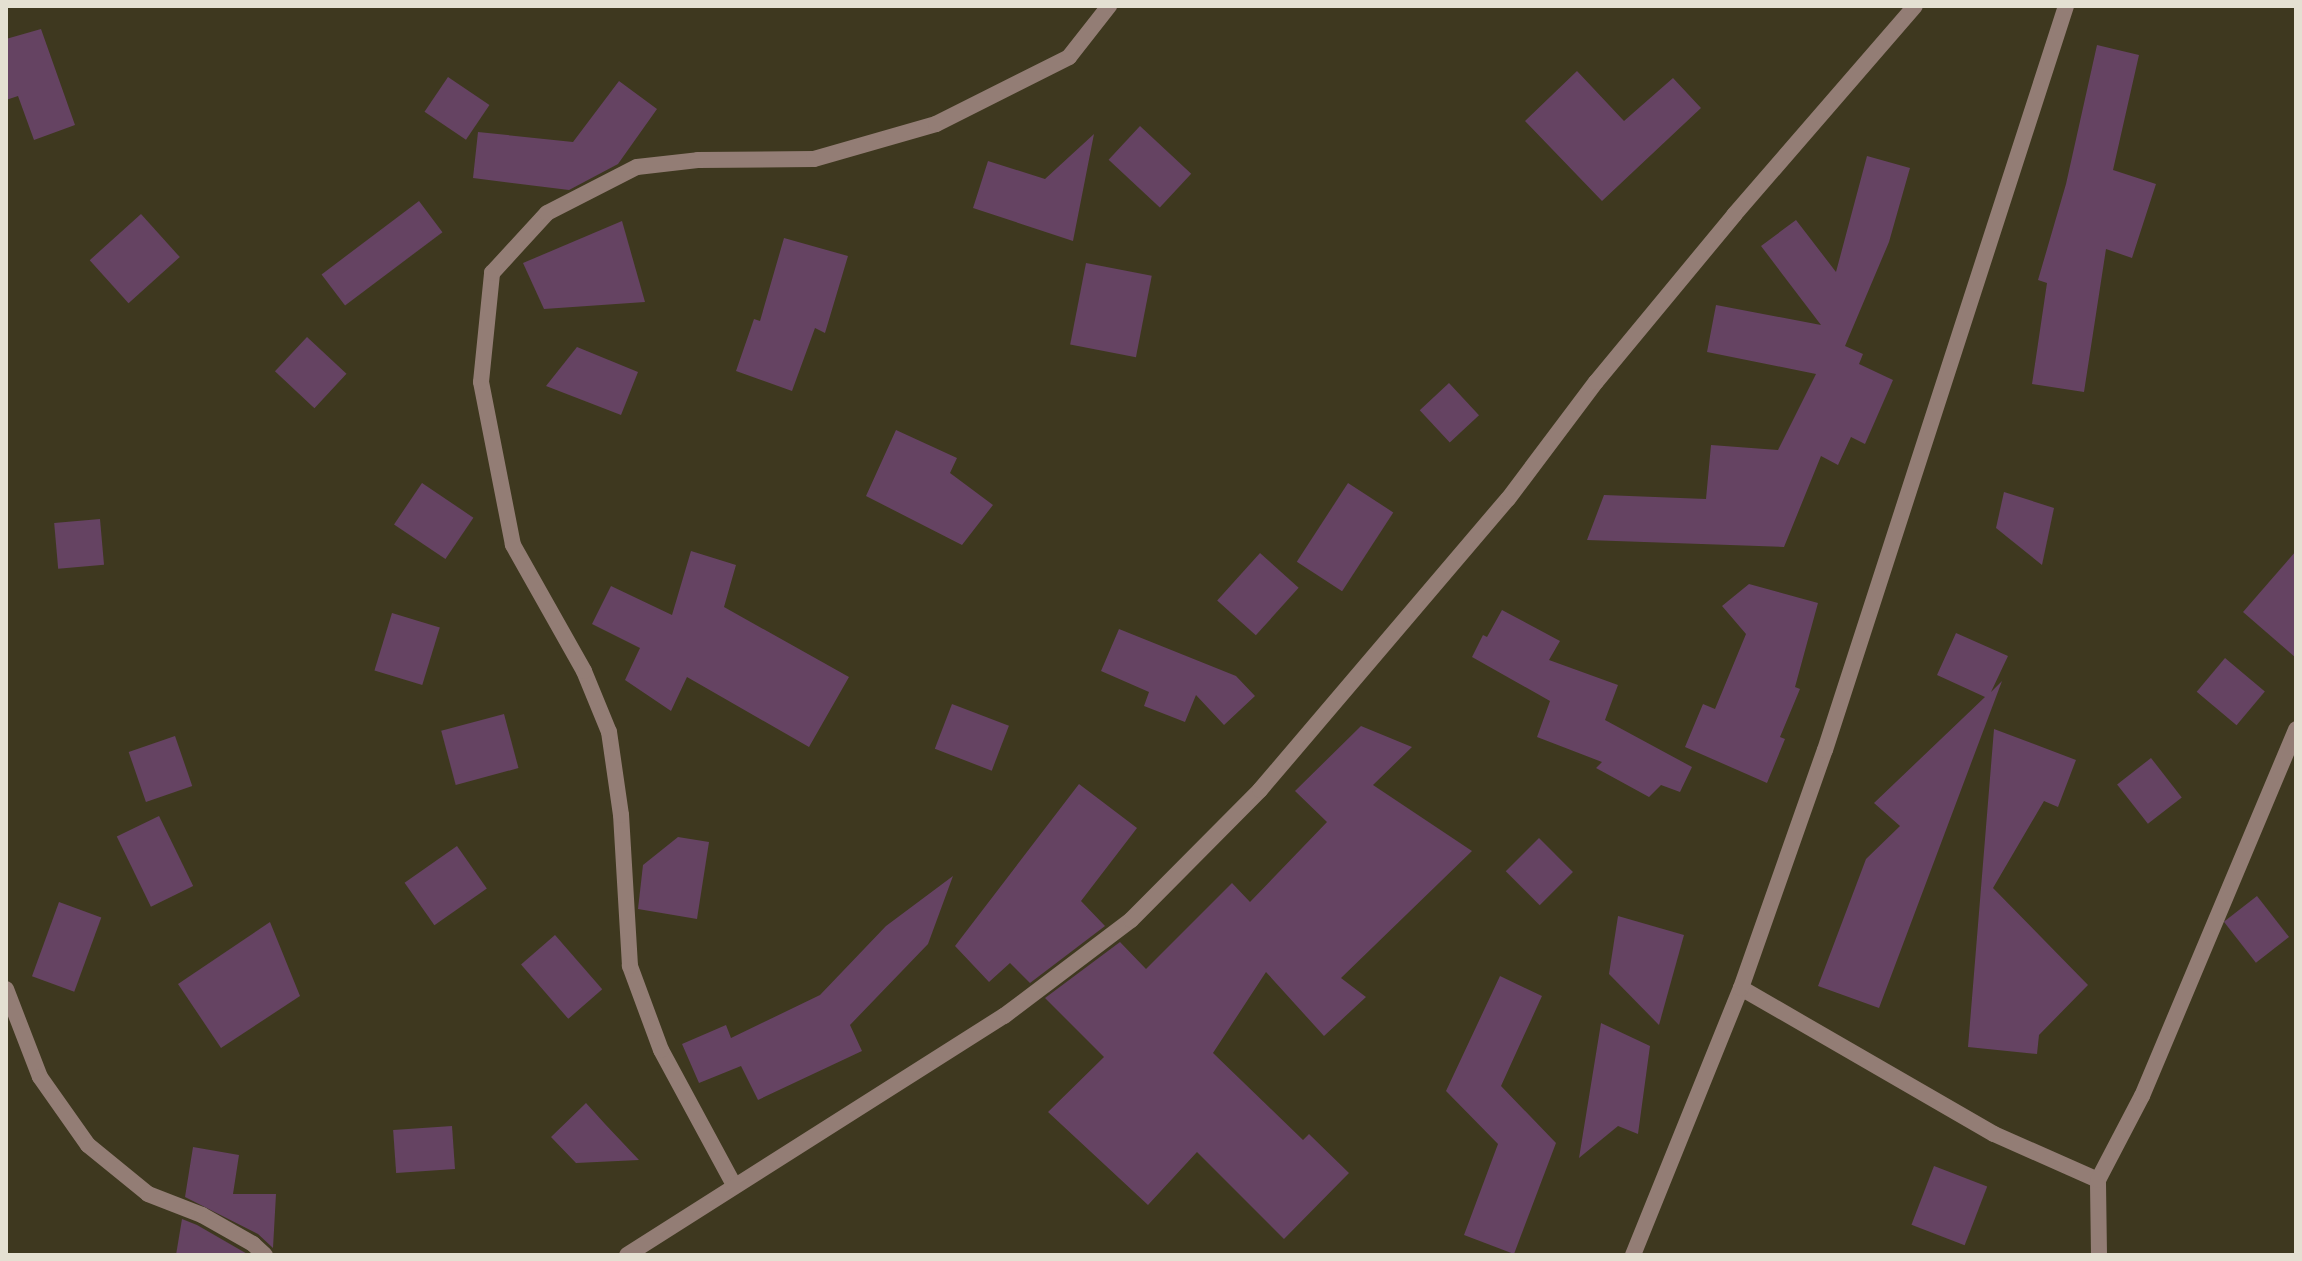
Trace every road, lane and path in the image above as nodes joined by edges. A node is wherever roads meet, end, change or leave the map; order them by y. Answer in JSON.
{"nodes":[{"id":1,"x":1109,"y":6,"type":"edge"},
{"id":2,"x":1915,"y":6,"type":"edge"},
{"id":3,"x":2066,"y":6,"type":"edge"},
{"id":4,"x":2296,"y":729,"type":"edge"},
{"id":5,"x":1741,"y":988,"type":"junction"},
{"id":6,"x":6,"y":989,"type":"edge"},
{"id":7,"x":2098,"y":1180,"type":"junction"},
{"id":8,"x":734,"y":1185,"type":"junction"},
{"id":9,"x":265,"y":1255,"type":"edge"},
{"id":10,"x":627,"y":1255,"type":"edge"},
{"id":11,"x":1633,"y":1255,"type":"edge"},
{"id":12,"x":2099,"y":1255,"type":"edge"}],
"edges":[{"from":1,"to":8,"type":"street"},
{"from":2,"to":8,"type":"street"},
{"from":3,"to":5,"type":"street"},
{"from":4,"to":7,"type":"street"},
{"from":5,"to":7,"type":"street"},
{"from":5,"to":11,"type":"street"},
{"from":6,"to":9,"type":"street"},
{"from":7,"to":12,"type":"street"},
{"from":8,"to":10,"type":"street"}]}
